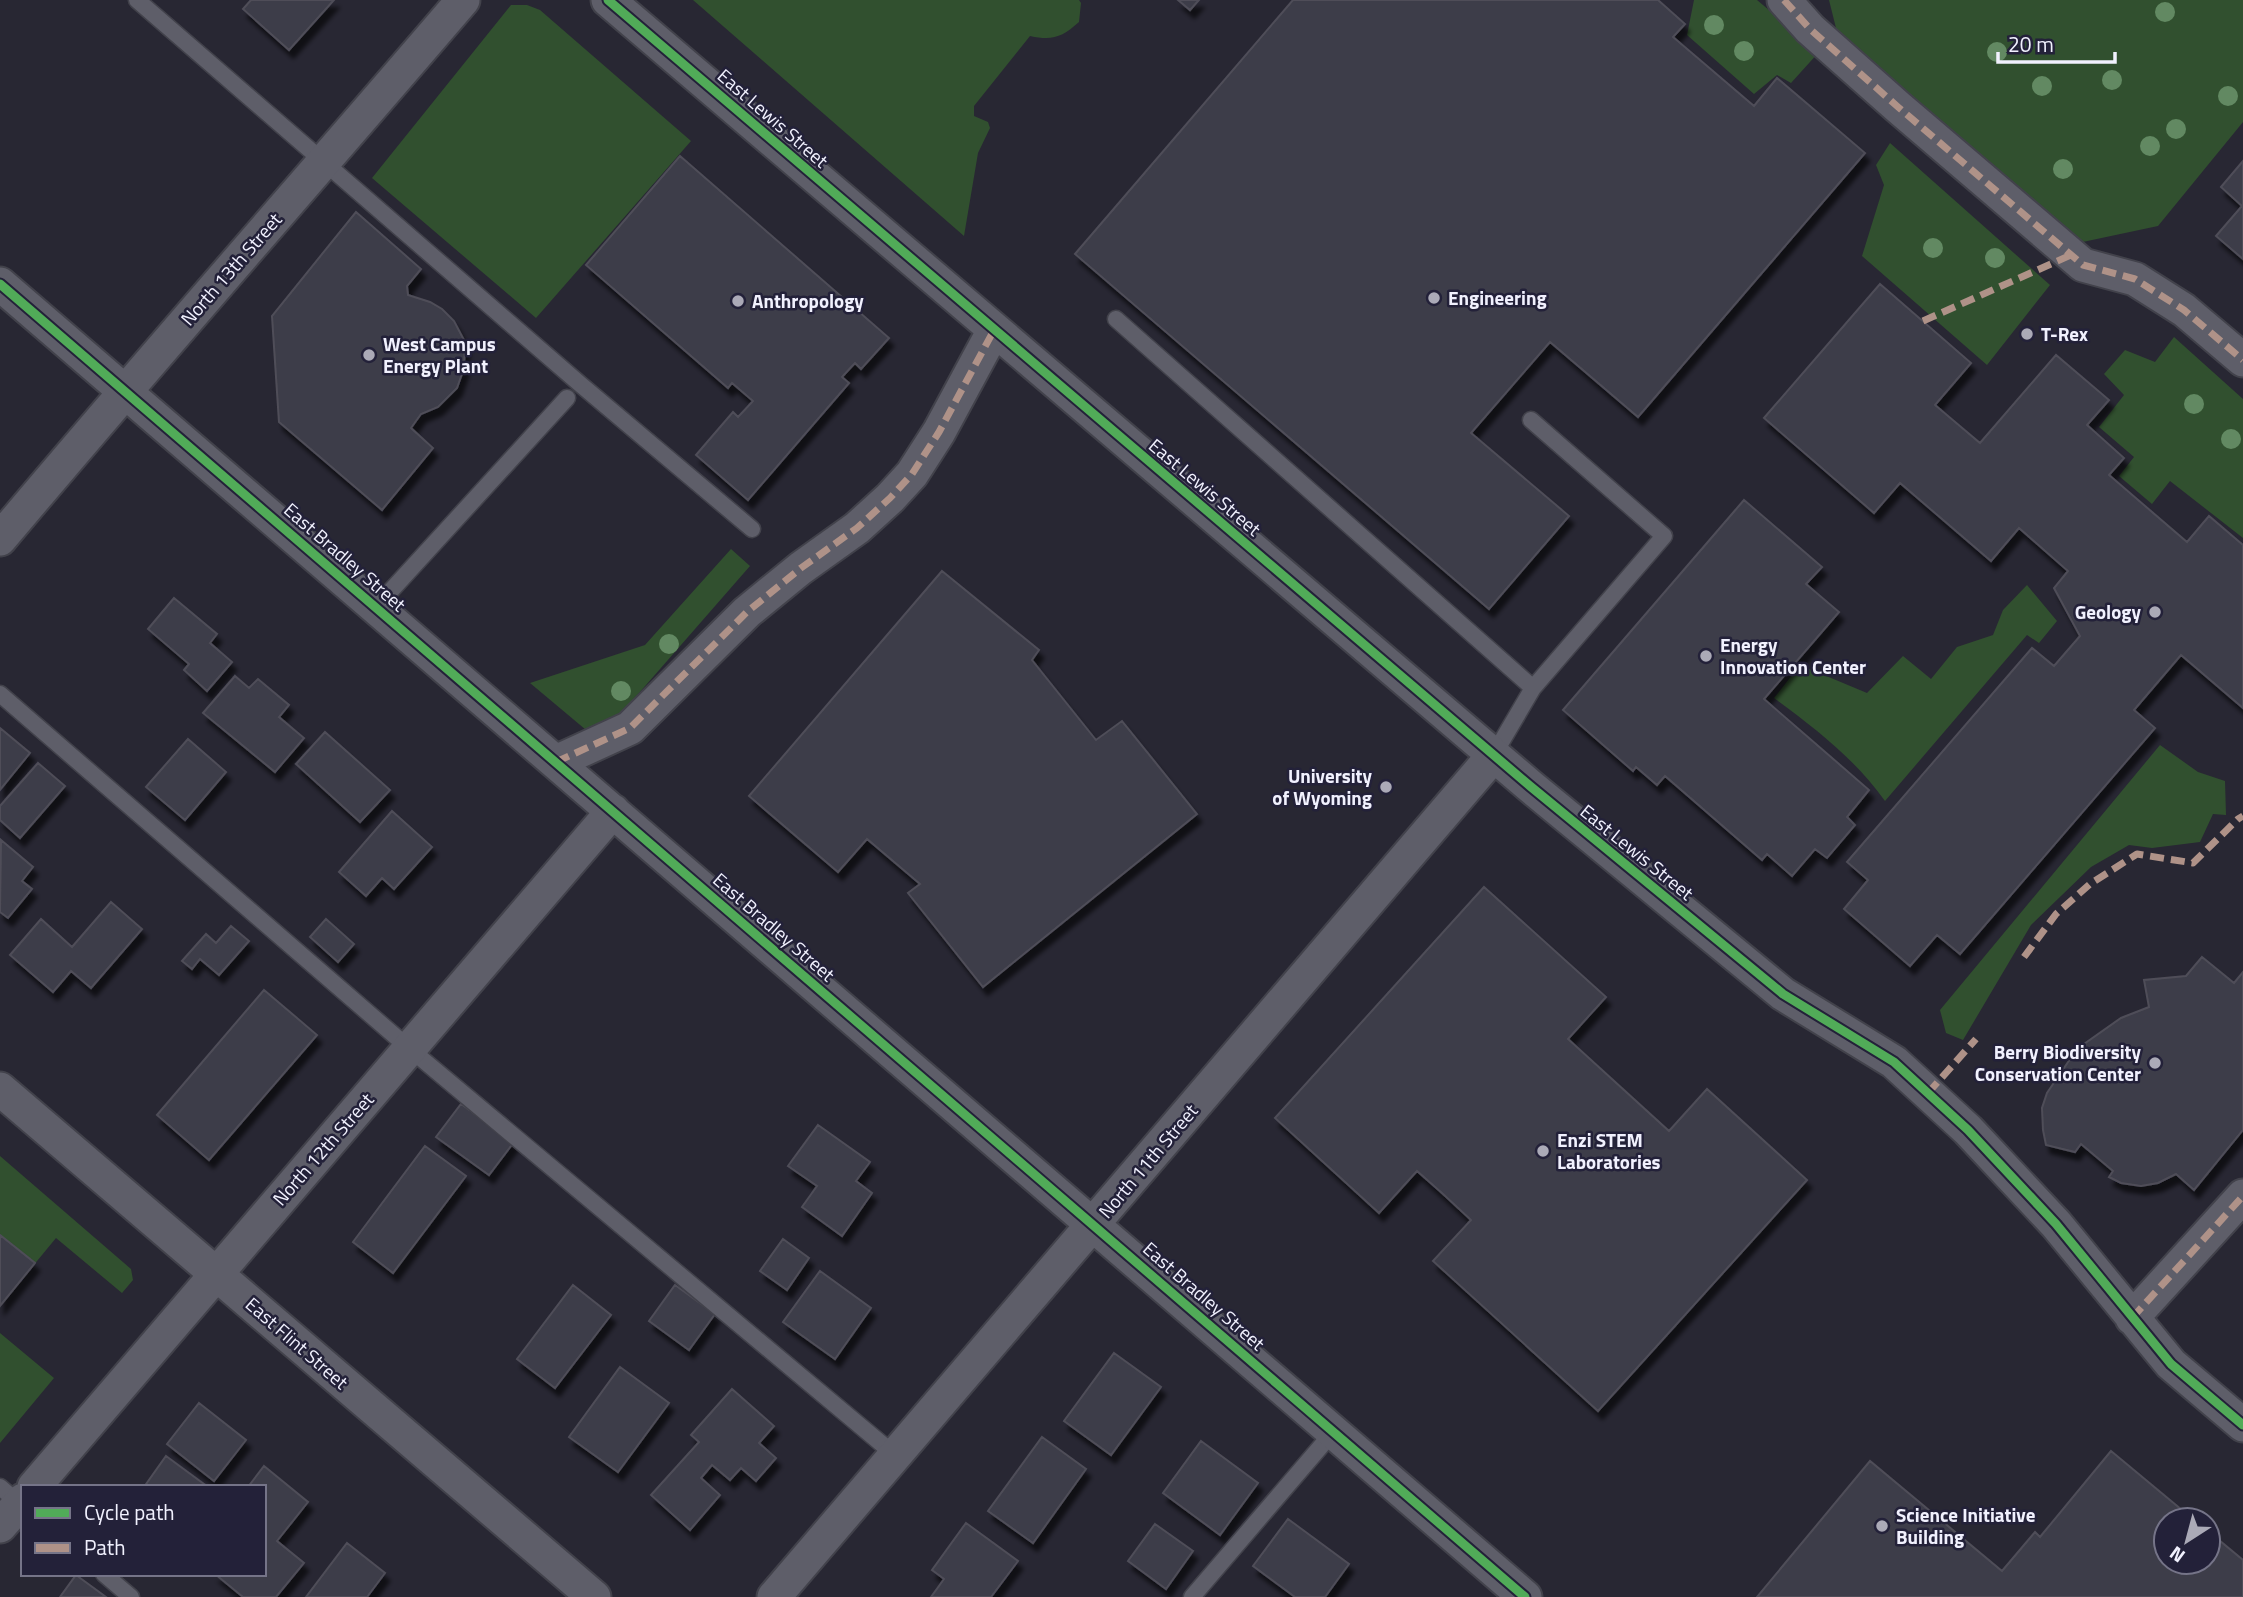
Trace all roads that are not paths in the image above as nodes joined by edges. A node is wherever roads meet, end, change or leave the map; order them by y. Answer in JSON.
{"nodes":[{"id":1,"x":137,"y":0,"type":"edge"},
{"id":2,"x":463,"y":0,"type":"edge"},
{"id":3,"x":608,"y":0,"type":"edge"},
{"id":4,"x":1784,"y":0,"type":"edge"},
{"id":5,"x":324,"y":163,"type":"junction"},
{"id":6,"x":0,"y":284,"type":"edge"},
{"id":7,"x":1116,"y":319,"type":"dead end"},
{"id":8,"x":994,"y":330,"type":"junction"},
{"id":9,"x":2243,"y":360,"type":"edge"},
{"id":10,"x":125,"y":391,"type":"junction"},
{"id":11,"x":567,"y":398,"type":"dead end"},
{"id":12,"x":1531,"y":420,"type":"dead end"},
{"id":13,"x":752,"y":529,"type":"dead end"},
{"id":14,"x":0,"y":539,"type":"edge"},
{"id":15,"x":376,"y":607,"type":"junction"},
{"id":16,"x":1534,"y":688,"type":"junction"},
{"id":17,"x":0,"y":694,"type":"edge"},
{"id":18,"x":1493,"y":756,"type":"junction"},
{"id":19,"x":556,"y":762,"type":"junction"},
{"id":20,"x":612,"y":811,"type":"junction"},
{"id":21,"x":410,"y":1049,"type":"junction"},
{"id":22,"x":0,"y":1089,"type":"edge"},
{"id":23,"x":2243,"y":1196,"type":"edge"},
{"id":24,"x":1094,"y":1224,"type":"junction"},
{"id":25,"x":216,"y":1274,"type":"junction"},
{"id":26,"x":2132,"y":1318,"type":"junction"},
{"id":27,"x":2243,"y":1425,"type":"edge"},
{"id":28,"x":1334,"y":1431,"type":"junction"},
{"id":29,"x":895,"y":1455,"type":"junction"},
{"id":30,"x":31,"y":1485,"type":"edge"},
{"id":31,"x":106,"y":1576,"type":"edge"},
{"id":32,"x":131,"y":1597,"type":"edge"},
{"id":33,"x":594,"y":1597,"type":"edge"},
{"id":34,"x":774,"y":1597,"type":"edge"},
{"id":35,"x":1192,"y":1597,"type":"edge"},
{"id":36,"x":1525,"y":1597,"type":"edge"}],
"edges":[{"from":1,"to":5,"type":"lane"},
{"from":2,"to":5,"type":"street","name":"North 13th Street"},
{"from":3,"to":8,"type":"street","name":"East Lewis Street"},
{"from":4,"to":9,"type":"street"},
{"from":5,"to":10,"type":"street","name":"North 13th Street"},
{"from":5,"to":13,"type":"lane"},
{"from":6,"to":10,"type":"street","name":"East Bradley Street"},
{"from":7,"to":16,"type":"lane"},
{"from":8,"to":18,"type":"street","name":"East Lewis Street"},
{"from":8,"to":19,"type":"street"},
{"from":10,"to":14,"type":"street","name":"North 13th Street"},
{"from":10,"to":15,"type":"street","name":"East Bradley Street"},
{"from":11,"to":15,"type":"lane"},
{"from":12,"to":16,"type":"lane"},
{"from":15,"to":19,"type":"street","name":"East Bradley Street"},
{"from":16,"to":18,"type":"lane"},
{"from":17,"to":21,"type":"lane"},
{"from":18,"to":24,"type":"street","name":"North 11th Street"},
{"from":18,"to":26,"type":"street","name":"East Lewis Street"},
{"from":19,"to":20,"type":"street","name":"East Bradley Street"},
{"from":20,"to":21,"type":"street","name":"North 12th Street"},
{"from":20,"to":24,"type":"street","name":"East Bradley Street"},
{"from":21,"to":25,"type":"street","name":"North 12th Street"},
{"from":21,"to":29,"type":"lane"},
{"from":22,"to":25,"type":"street","name":"East Flint Street"},
{"from":23,"to":26,"type":"street"},
{"from":24,"to":28,"type":"street","name":"East Bradley Street"},
{"from":24,"to":29,"type":"street","name":"North 11th Street"},
{"from":25,"to":30,"type":"street","name":"North 12th Street"},
{"from":25,"to":33,"type":"street","name":"East Flint Street"},
{"from":26,"to":27,"type":"street","name":"East Lewis Street"},
{"from":28,"to":35,"type":"lane"},
{"from":28,"to":36,"type":"street","name":"East Bradley Street"},
{"from":29,"to":34,"type":"street","name":"North 11th Street"},
{"from":31,"to":32,"type":"lane"}]}
